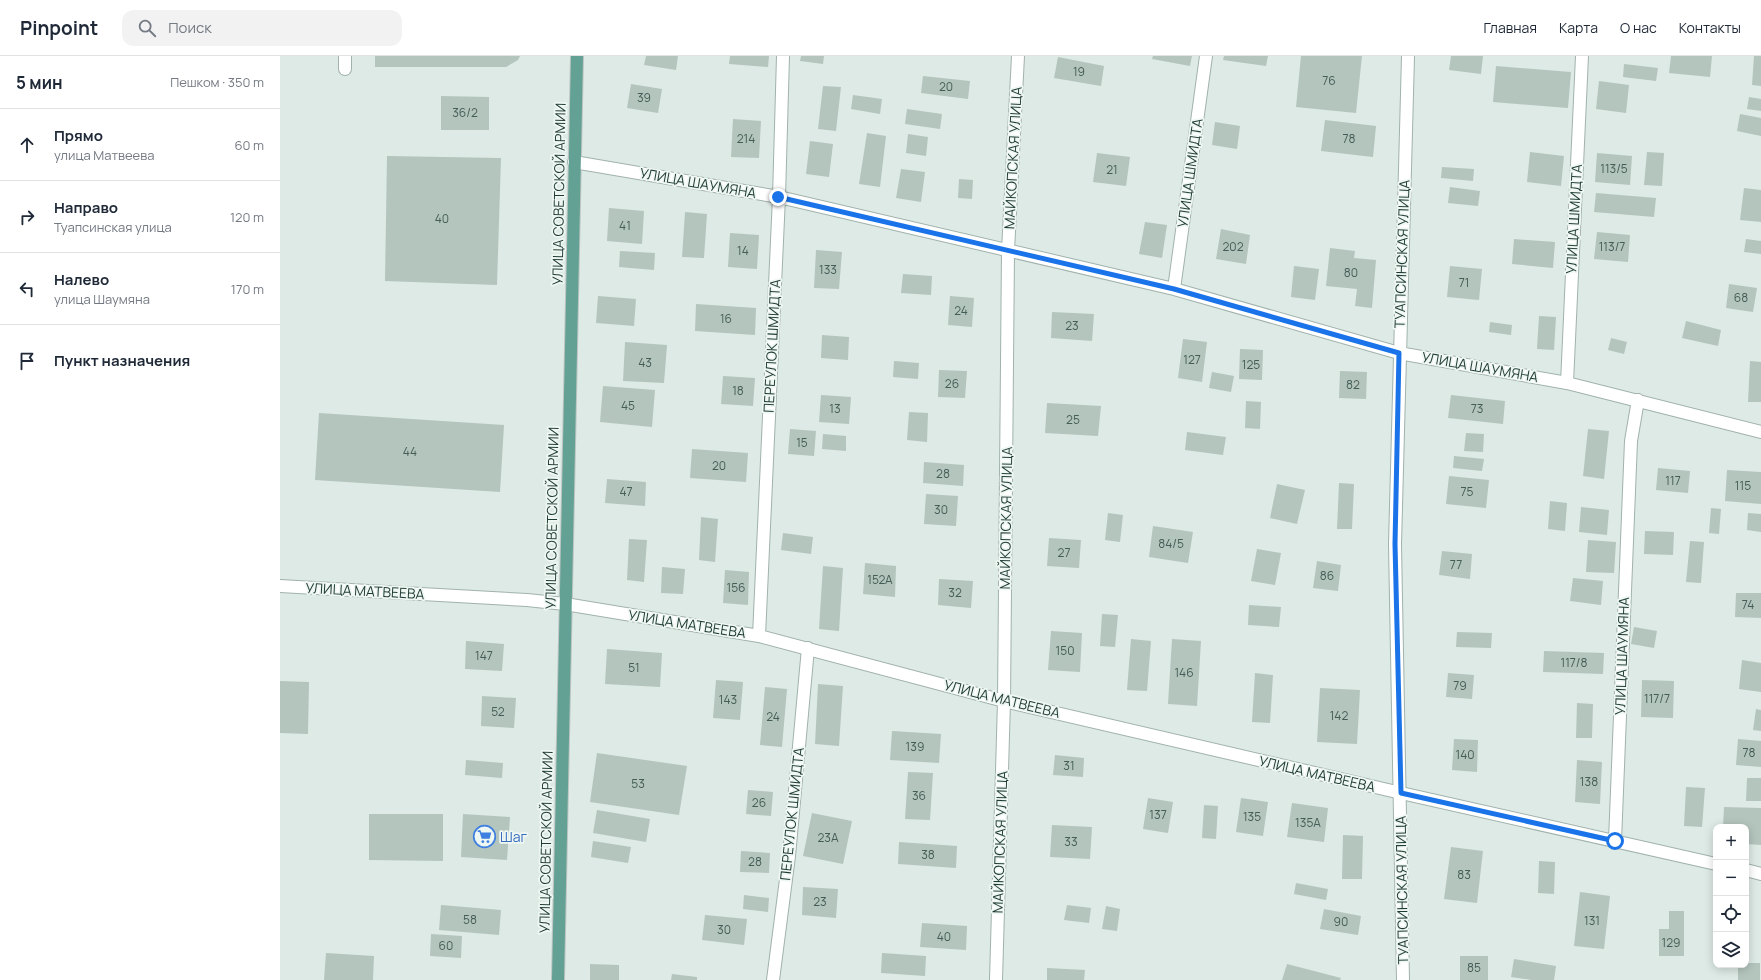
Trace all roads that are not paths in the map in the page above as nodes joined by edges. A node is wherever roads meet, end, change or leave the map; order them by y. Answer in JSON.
{"nodes":[{"id":1,"x":345,"y":56,"type":"edge"},
{"id":2,"x":576,"y":56,"type":"edge"},
{"id":3,"x":783,"y":56,"type":"edge"},
{"id":4,"x":1018,"y":56,"type":"edge"},
{"id":5,"x":1206,"y":56,"type":"edge"},
{"id":6,"x":1408,"y":56,"type":"edge"},
{"id":7,"x":1582,"y":56,"type":"edge"},
{"id":8,"x":345,"y":68,"type":"dead end"},
{"id":9,"x":574,"y":162,"type":"junction"},
{"id":10,"x":778,"y":197,"type":"junction"},
{"id":11,"x":1008,"y":251,"type":"junction"},
{"id":12,"x":1174,"y":289,"type":"junction"},
{"id":13,"x":1399,"y":353,"type":"junction"},
{"id":14,"x":1567,"y":383,"type":"junction"},
{"id":15,"x":1638,"y":400,"type":"junction"},
{"id":16,"x":1761,"y":432,"type":"edge"},
{"id":17,"x":280,"y":586,"type":"edge"},
{"id":18,"x":565,"y":604,"type":"junction"},
{"id":19,"x":759,"y":636,"type":"junction"},
{"id":20,"x":808,"y":648,"type":"junction"},
{"id":21,"x":1004,"y":701,"type":"junction"},
{"id":22,"x":1401,"y":793,"type":"junction"},
{"id":23,"x":1615,"y":841,"type":"junction"},
{"id":24,"x":1713,"y":863,"type":"edge"},
{"id":25,"x":1749,"y":871,"type":"edge"},
{"id":26,"x":1761,"y":874,"type":"edge"},
{"id":27,"x":558,"y":980,"type":"edge"},
{"id":28,"x":773,"y":980,"type":"edge"},
{"id":29,"x":996,"y":980,"type":"edge"},
{"id":30,"x":1403,"y":980,"type":"edge"}],
"edges":[{"from":1,"to":8,"type":"street"},
{"from":2,"to":9,"type":"main road","name":"УЛИЦА СОВЕТСКОЙ АРМИИ"},
{"from":3,"to":10,"type":"street","name":"ПЕРЕУЛОК ШМИДТА"},
{"from":4,"to":11,"type":"street","name":"МАЙКОПСКАЯ УЛИЦА"},
{"from":5,"to":12,"type":"street","name":"УЛИЦА ШМИДТА"},
{"from":6,"to":13,"type":"street","name":"ТУАПСИНСКАЯ УЛИЦА"},
{"from":7,"to":14,"type":"street","name":"УЛИЦА ШМИДТА"},
{"from":9,"to":10,"type":"street","name":"УЛИЦА ШАУМЯНА"},
{"from":9,"to":18,"type":"main road","name":"УЛИЦА СОВЕТСКОЙ АРМИИ"},
{"from":10,"to":11,"type":"street","name":"УЛИЦА ШАУМЯНА"},
{"from":10,"to":19,"type":"street","name":"ПЕРЕУЛОК ШМИДТА"},
{"from":11,"to":12,"type":"street","name":"УЛИЦА ШАУМЯНА"},
{"from":11,"to":21,"type":"street","name":"МАЙКОПСКАЯ УЛИЦА"},
{"from":12,"to":13,"type":"street","name":"УЛИЦА ШАУМЯНА"},
{"from":13,"to":14,"type":"street","name":"УЛИЦА ШАУМЯНА"},
{"from":13,"to":22,"type":"street","name":"ТУАПСИНСКАЯ УЛИЦА"},
{"from":14,"to":15,"type":"street","name":"УЛИЦА ШАУМЯНА"},
{"from":15,"to":16,"type":"street","name":"УЛИЦА ШАУМЯНА"},
{"from":15,"to":23,"type":"street","name":"УЛИЦА ШАУМЯНА"},
{"from":17,"to":18,"type":"street","name":"УЛИЦА МАТВЕЕВА"},
{"from":18,"to":19,"type":"street","name":"УЛИЦА МАТВЕЕВА"},
{"from":18,"to":27,"type":"main road","name":"УЛИЦА СОВЕТСКОЙ АРМИИ"},
{"from":19,"to":20,"type":"street","name":"УЛИЦА МАТВЕЕВА"},
{"from":20,"to":21,"type":"street","name":"УЛИЦА МАТВЕЕВА"},
{"from":20,"to":28,"type":"street","name":"ПЕРЕУЛОК ШМИДТА"},
{"from":21,"to":22,"type":"street","name":"УЛИЦА МАТВЕЕВА"},
{"from":21,"to":29,"type":"street","name":"МАЙКОПСКАЯ УЛИЦА"},
{"from":22,"to":23,"type":"street","name":"УЛИЦА МАТВЕЕВА"},
{"from":22,"to":30,"type":"street","name":"ТУАПСИНСКАЯ УЛИЦА"},
{"from":23,"to":24,"type":"street","name":"УЛИЦА МАТВЕЕВА"},
{"from":25,"to":26,"type":"street"}]}
